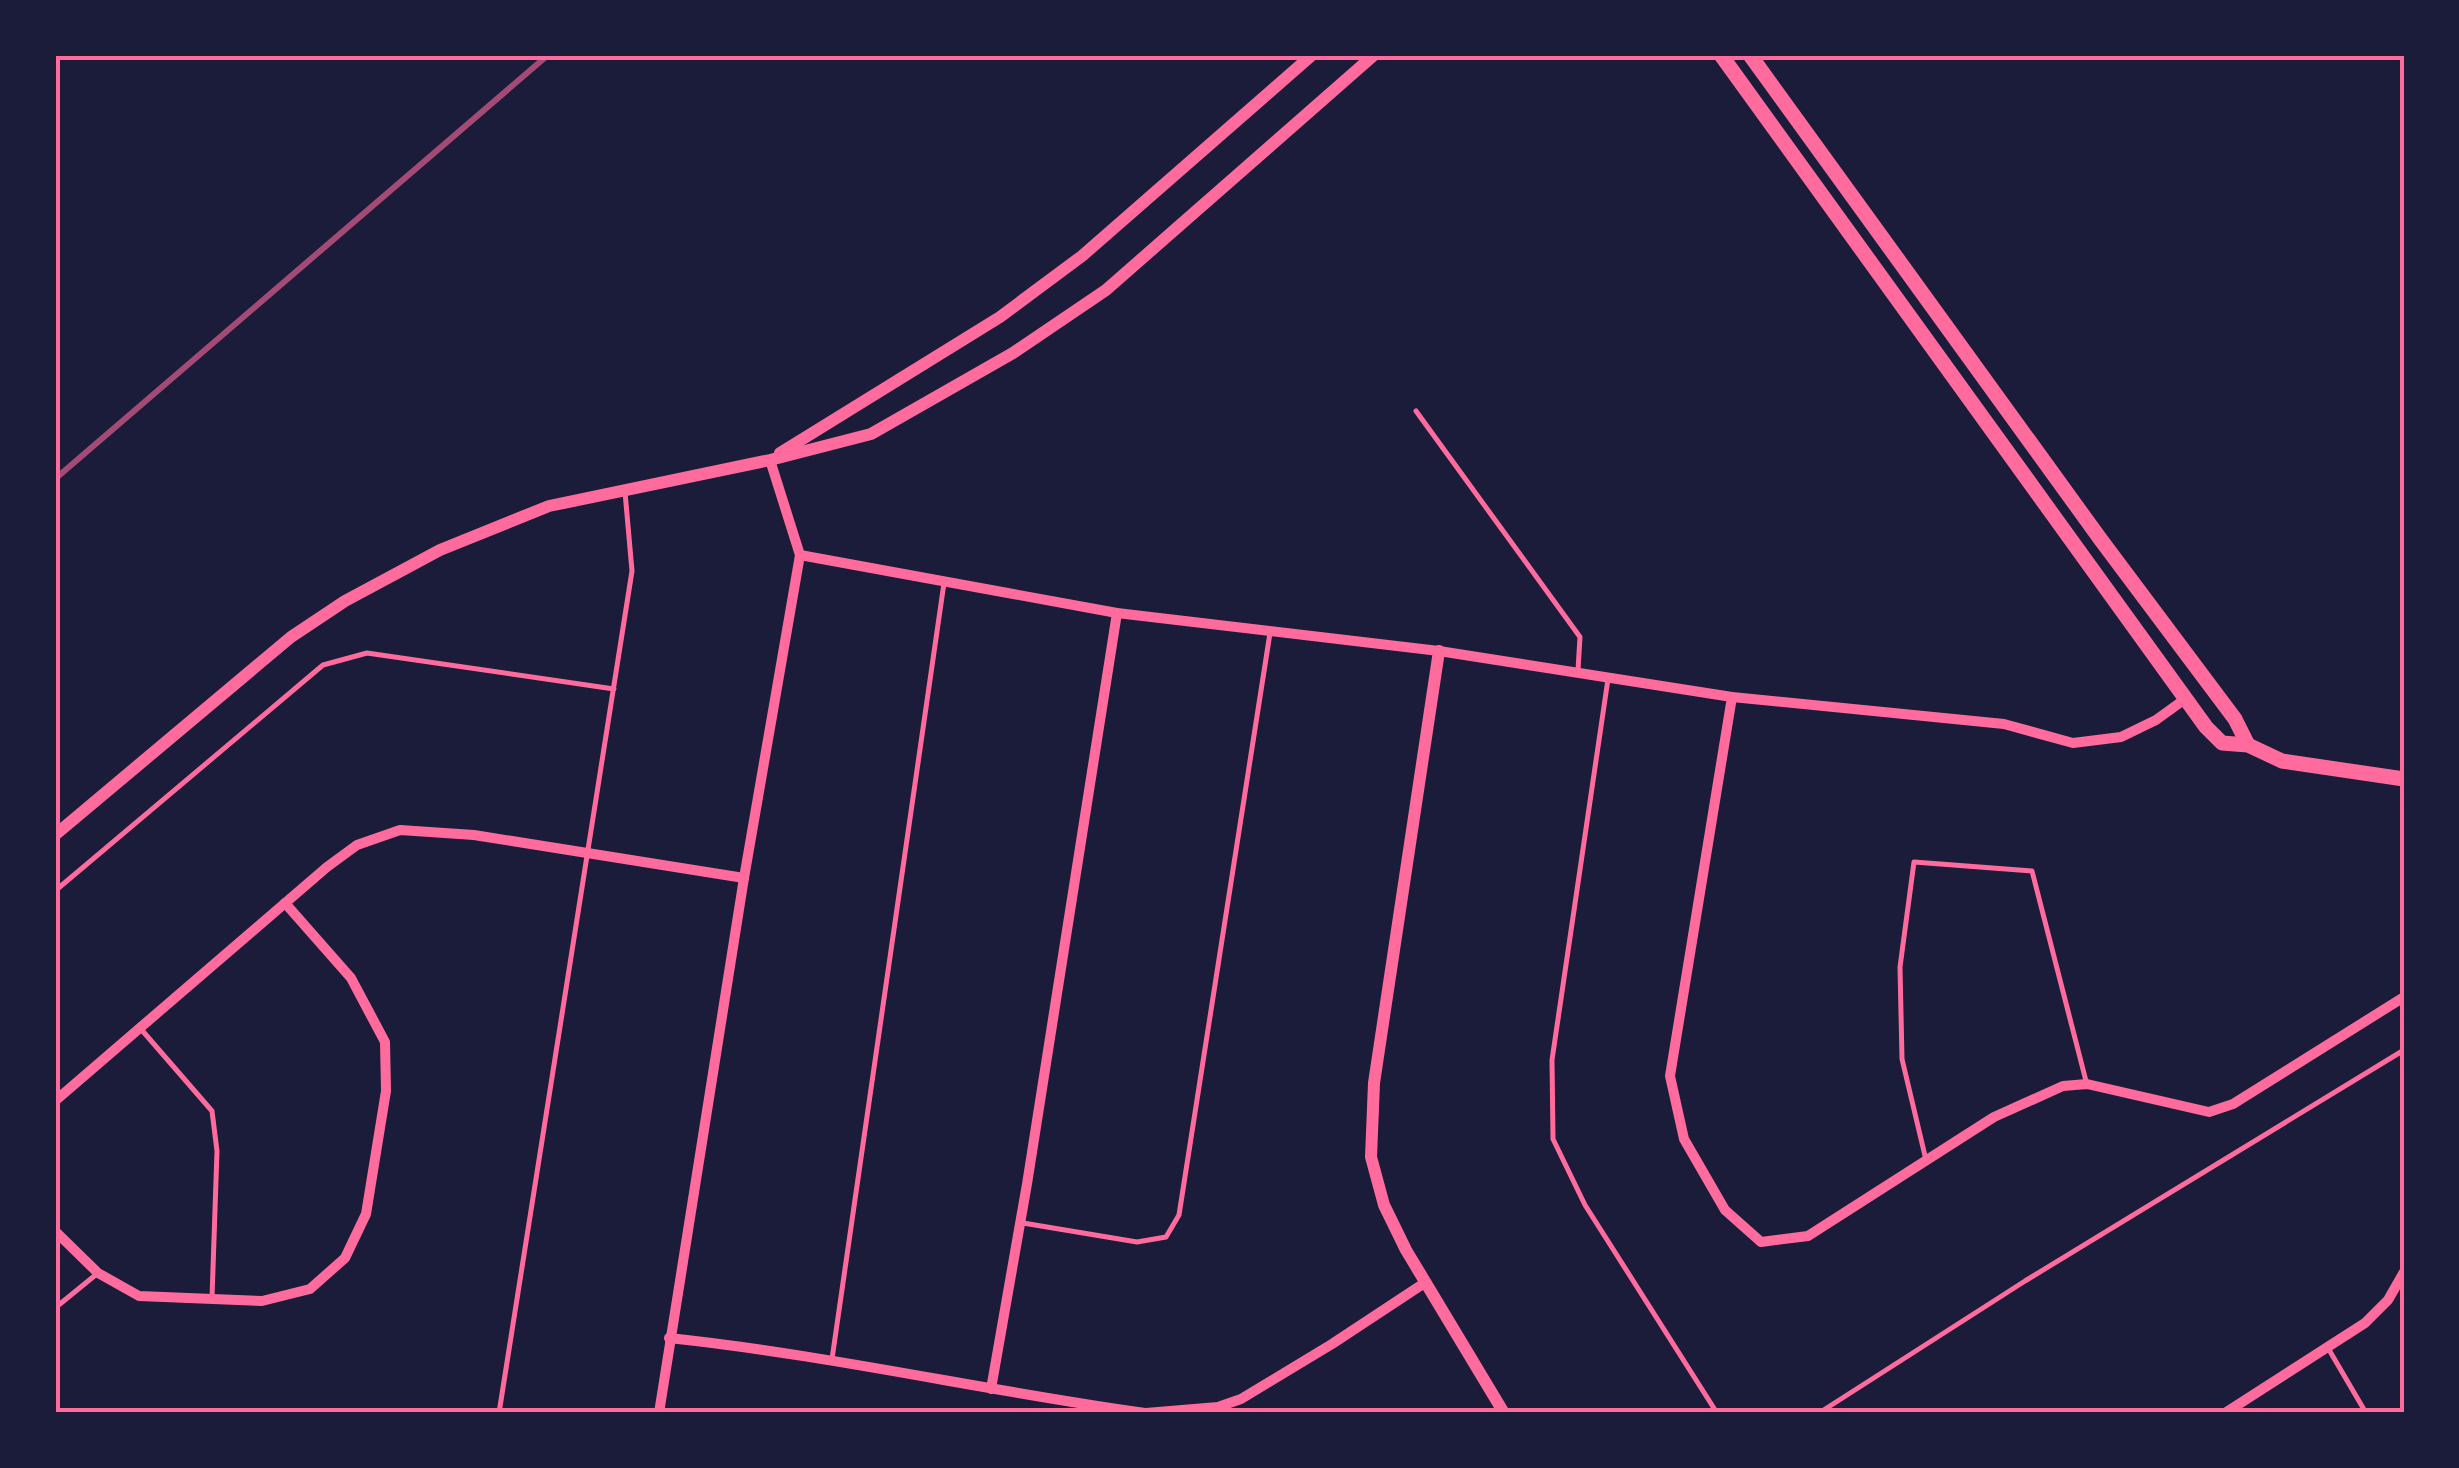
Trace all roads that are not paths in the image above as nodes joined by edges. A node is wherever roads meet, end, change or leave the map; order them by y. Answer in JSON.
{"nodes":[{"id":1,"x":1312,"y":55,"type":"edge"},
{"id":2,"x":1374,"y":55,"type":"edge"},
{"id":3,"x":1720,"y":55,"type":"edge"},
{"id":4,"x":1750,"y":55,"type":"edge"},
{"id":5,"x":1416,"y":411,"type":"dead end"},
{"id":6,"x":770,"y":460,"type":"junction"},
{"id":7,"x":625,"y":490,"type":"junction"},
{"id":8,"x":800,"y":556,"type":"junction"},
{"id":9,"x":944,"y":584,"type":"junction"},
{"id":10,"x":1117,"y":613,"type":"junction"},
{"id":11,"x":1271,"y":632,"type":"junction"},
{"id":12,"x":1439,"y":650,"type":"junction"},
{"id":13,"x":1578,"y":671,"type":"junction"},
{"id":14,"x":1609,"y":676,"type":"junction"},
{"id":15,"x":614,"y":688,"type":"junction"},
{"id":16,"x":1732,"y":696,"type":"junction"},
{"id":17,"x":2185,"y":700,"type":"junction"},
{"id":18,"x":2248,"y":745,"type":"junction"},
{"id":19,"x":2404,"y":779,"type":"edge"},
{"id":20,"x":55,"y":835,"type":"edge"},
{"id":21,"x":587,"y":852,"type":"junction"},
{"id":22,"x":744,"y":878,"type":"junction"},
{"id":23,"x":55,"y":891,"type":"edge"},
{"id":24,"x":285,"y":903,"type":"junction"},
{"id":25,"x":2404,"y":998,"type":"edge"},
{"id":26,"x":140,"y":1028,"type":"junction"},
{"id":27,"x":2404,"y":1050,"type":"edge"},
{"id":28,"x":2086,"y":1084,"type":"junction"},
{"id":29,"x":55,"y":1100,"type":"edge"},
{"id":30,"x":1926,"y":1160,"type":"junction"},
{"id":31,"x":1020,"y":1222,"type":"junction"},
{"id":32,"x":55,"y":1231,"type":"edge"},
{"id":33,"x":98,"y":1272,"type":"junction"},
{"id":34,"x":2404,"y":1272,"type":"edge"},
{"id":35,"x":1426,"y":1282,"type":"junction"},
{"id":36,"x":212,"y":1301,"type":"junction"},
{"id":37,"x":55,"y":1308,"type":"edge"},
{"id":38,"x":669,"y":1338,"type":"junction"},
{"id":39,"x":2328,"y":1348,"type":"junction"},
{"id":40,"x":832,"y":1359,"type":"junction"},
{"id":41,"x":991,"y":1389,"type":"junction"},
{"id":42,"x":500,"y":1413,"type":"edge"},
{"id":43,"x":659,"y":1413,"type":"edge"},
{"id":44,"x":1145,"y":1413,"type":"edge"},
{"id":45,"x":1504,"y":1413,"type":"edge"},
{"id":46,"x":1717,"y":1413,"type":"edge"},
{"id":47,"x":1819,"y":1413,"type":"edge"},
{"id":48,"x":2225,"y":1413,"type":"edge"},
{"id":49,"x":2366,"y":1413,"type":"edge"}],
"edges":[{"from":1,"to":6,"type":"street"},
{"from":2,"to":6,"type":"street"},
{"from":3,"to":17,"type":"main road"},
{"from":4,"to":18,"type":"main road"},
{"from":5,"to":13,"type":"lane"},
{"from":6,"to":7,"type":"street"},
{"from":6,"to":8,"type":"street"},
{"from":7,"to":15,"type":"lane"},
{"from":7,"to":20,"type":"street"},
{"from":8,"to":9,"type":"street"},
{"from":8,"to":22,"type":"street"},
{"from":9,"to":10,"type":"street"},
{"from":9,"to":40,"type":"lane"},
{"from":10,"to":11,"type":"street"},
{"from":10,"to":31,"type":"street"},
{"from":11,"to":12,"type":"street"},
{"from":11,"to":31,"type":"lane"},
{"from":12,"to":13,"type":"street"},
{"from":12,"to":35,"type":"street"},
{"from":13,"to":14,"type":"street"},
{"from":14,"to":16,"type":"street"},
{"from":14,"to":46,"type":"lane"},
{"from":15,"to":21,"type":"lane"},
{"from":15,"to":23,"type":"lane"},
{"from":16,"to":17,"type":"street"},
{"from":16,"to":30,"type":"street"},
{"from":17,"to":18,"type":"main road"},
{"from":18,"to":19,"type":"main road"},
{"from":21,"to":22,"type":"street"},
{"from":21,"to":24,"type":"street"},
{"from":21,"to":42,"type":"lane"},
{"from":22,"to":38,"type":"street"},
{"from":24,"to":26,"type":"street"},
{"from":24,"to":36,"type":"street"},
{"from":25,"to":28,"type":"street"},
{"from":26,"to":29,"type":"street"},
{"from":26,"to":36,"type":"lane"},
{"from":27,"to":47,"type":"lane"},
{"from":28,"to":30,"type":"street"},
{"from":28,"to":30,"type":"lane"},
{"from":31,"to":41,"type":"street"},
{"from":32,"to":33,"type":"street"},
{"from":33,"to":36,"type":"street"},
{"from":33,"to":37,"type":"lane"},
{"from":34,"to":39,"type":"street"},
{"from":35,"to":44,"type":"street"},
{"from":35,"to":45,"type":"street"},
{"from":38,"to":40,"type":"street"},
{"from":38,"to":43,"type":"street"},
{"from":39,"to":48,"type":"street"},
{"from":39,"to":49,"type":"lane"},
{"from":40,"to":41,"type":"street"},
{"from":41,"to":44,"type":"street"}]}
